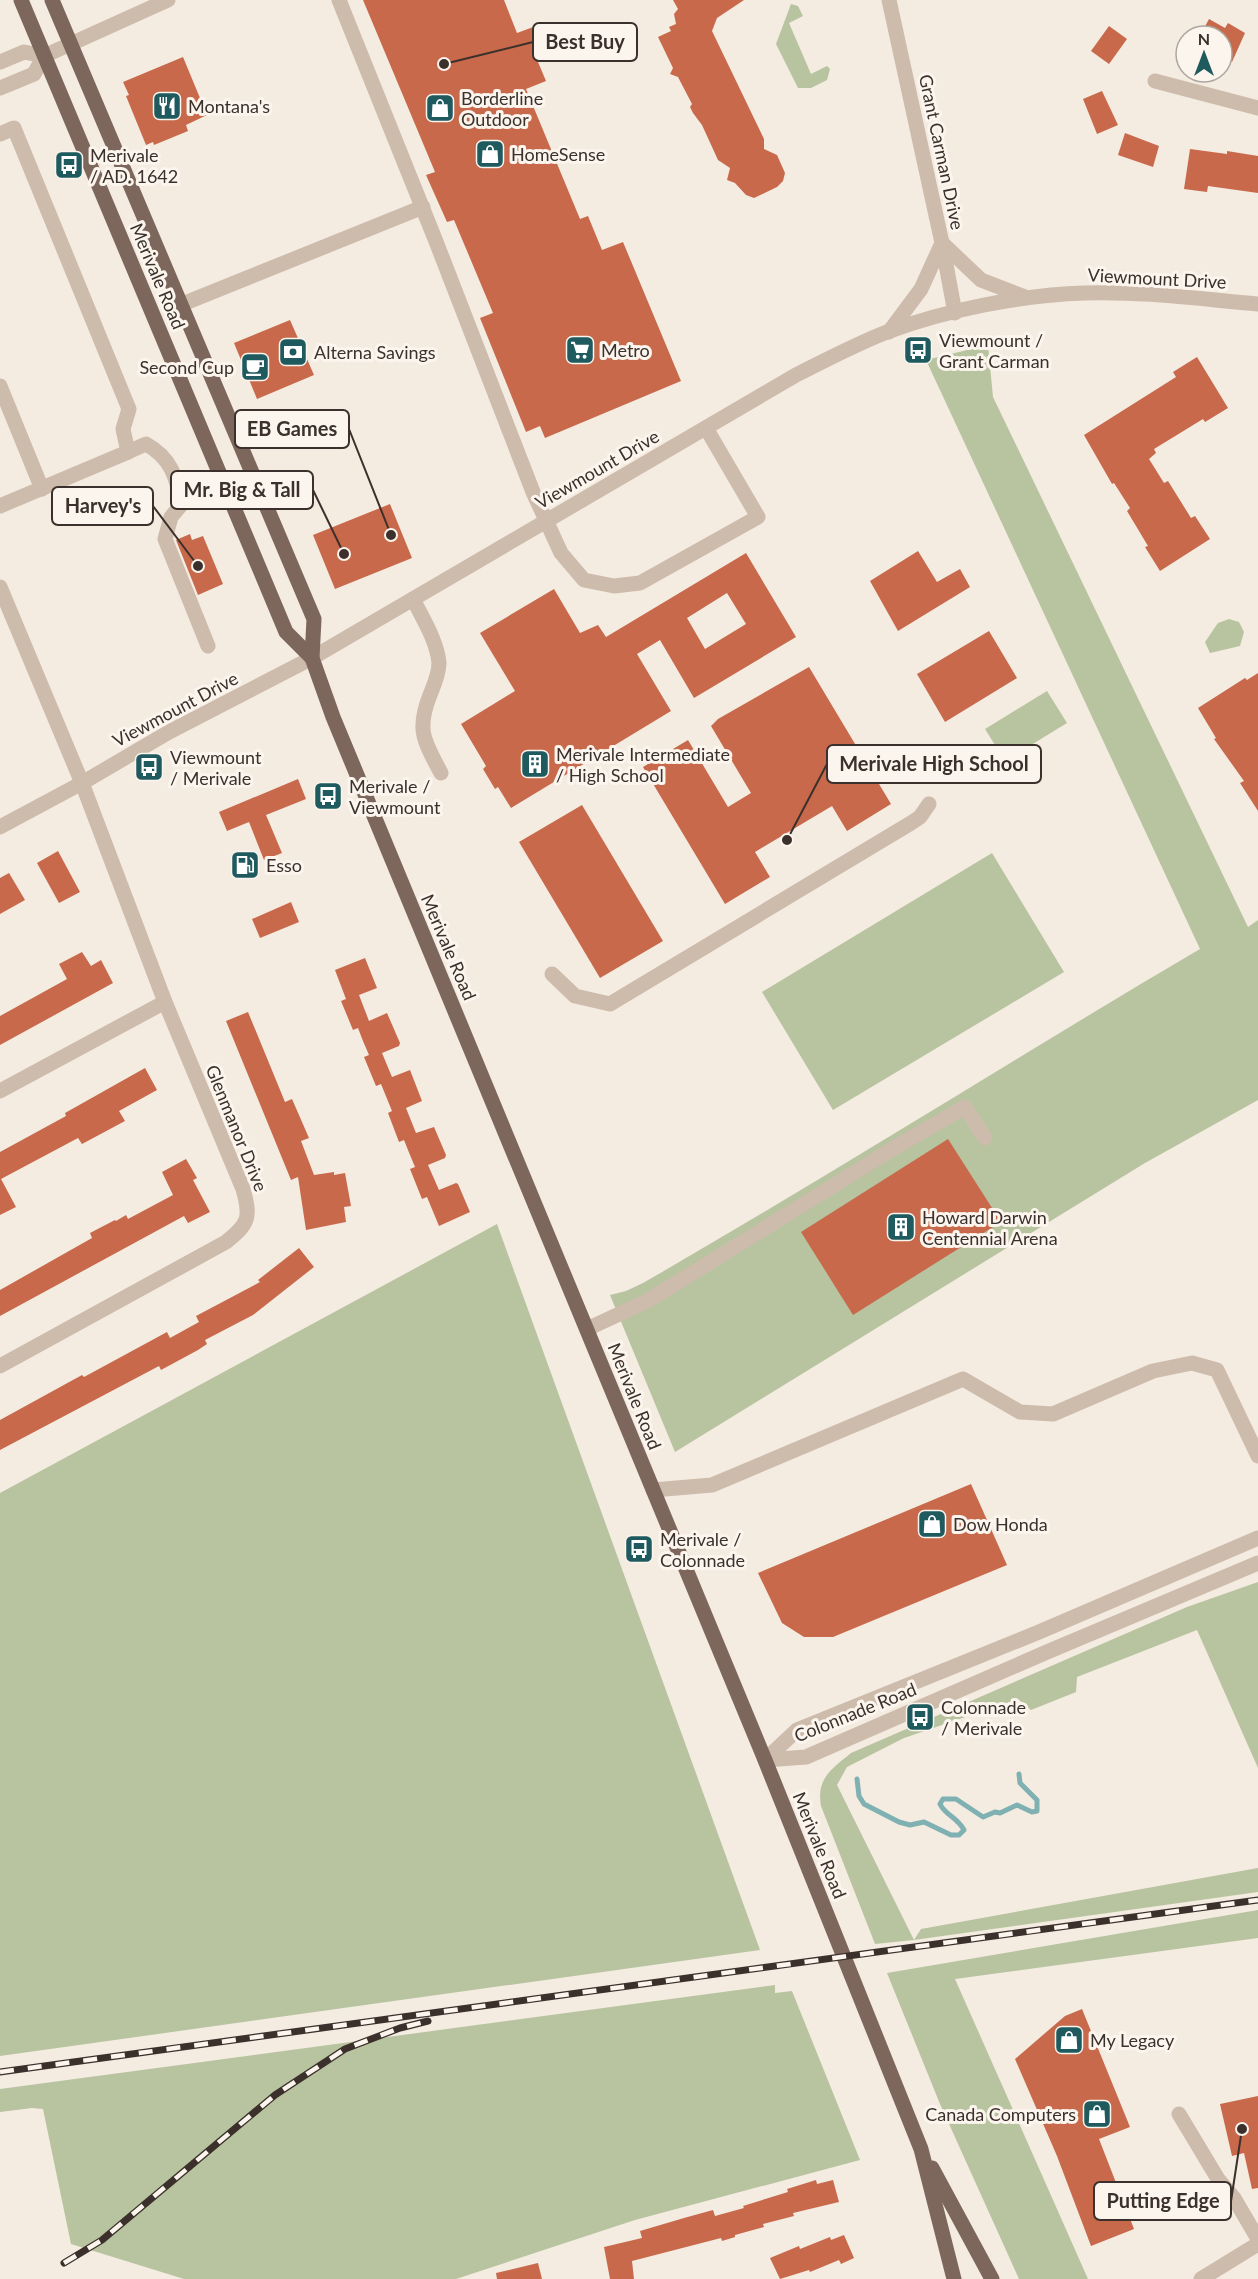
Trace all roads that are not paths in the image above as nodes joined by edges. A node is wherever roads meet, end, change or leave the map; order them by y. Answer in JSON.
{"nodes":[{"id":1,"x":21,"y":0,"type":"edge"},
{"id":2,"x":52,"y":0,"type":"edge"},
{"id":3,"x":168,"y":0,"type":"edge"},
{"id":4,"x":339,"y":0,"type":"edge"},
{"id":5,"x":890,"y":0,"type":"edge"},
{"id":6,"x":71,"y":45,"type":"junction"},
{"id":7,"x":44,"y":56,"type":"junction"},
{"id":8,"x":0,"y":62,"type":"edge"},
{"id":9,"x":1155,"y":81,"type":"dead end"},
{"id":10,"x":0,"y":88,"type":"edge"},
{"id":11,"x":1258,"y":108,"type":"edge"},
{"id":12,"x":0,"y":134,"type":"edge"},
{"id":13,"x":423,"y":207,"type":"junction"},
{"id":14,"x":942,"y":243,"type":"junction"},
{"id":15,"x":1025,"y":297,"type":"junction"},
{"id":16,"x":1258,"y":304,"type":"edge"},
{"id":17,"x":180,"y":305,"type":"junction"},
{"id":18,"x":955,"y":313,"type":"junction"},
{"id":19,"x":889,"y":332,"type":"junction"},
{"id":20,"x":0,"y":386,"type":"edge"},
{"id":21,"x":706,"y":428,"type":"junction"},
{"id":22,"x":128,"y":452,"type":"junction"},
{"id":23,"x":42,"y":489,"type":"junction"},
{"id":24,"x":0,"y":506,"type":"edge"},
{"id":25,"x":546,"y":521,"type":"junction"},
{"id":26,"x":0,"y":588,"type":"edge"},
{"id":27,"x":413,"y":599,"type":"junction"},
{"id":28,"x":208,"y":646,"type":"dead end"},
{"id":29,"x":312,"y":658,"type":"junction"},
{"id":30,"x":441,"y":773,"type":"dead end"},
{"id":31,"x":82,"y":783,"type":"junction"},
{"id":32,"x":929,"y":804,"type":"dead end"},
{"id":33,"x":0,"y":827,"type":"edge"},
{"id":34,"x":552,"y":974,"type":"dead end"},
{"id":35,"x":165,"y":1002,"type":"junction"},
{"id":36,"x":0,"y":1091,"type":"edge"},
{"id":37,"x":985,"y":1138,"type":"dead end"},
{"id":38,"x":587,"y":1329,"type":"junction"},
{"id":39,"x":0,"y":1366,"type":"edge"},
{"id":40,"x":1258,"y":1456,"type":"edge"},
{"id":41,"x":652,"y":1490,"type":"junction"},
{"id":42,"x":1258,"y":1538,"type":"edge"},
{"id":43,"x":1258,"y":1563,"type":"edge"},
{"id":44,"x":765,"y":1760,"type":"junction"},
{"id":45,"x":1179,"y":2114,"type":"dead end"},
{"id":46,"x":921,"y":2149,"type":"junction"},
{"id":47,"x":1258,"y":2239,"type":"edge"},
{"id":48,"x":1258,"y":2244,"type":"edge"},
{"id":49,"x":954,"y":2279,"type":"edge"},
{"id":50,"x":992,"y":2279,"type":"edge"},
{"id":51,"x":1201,"y":2279,"type":"edge"}],
"edges":[{"from":1,"to":7,"type":"main road","name":"Merivale Road"},
{"from":2,"to":6,"type":"main road","name":"Merivale Road"},
{"from":3,"to":6,"type":"street"},
{"from":4,"to":13,"type":"street"},
{"from":5,"to":14,"type":"street","name":"Grant Carman Drive"},
{"from":6,"to":7,"type":"street"},
{"from":6,"to":17,"type":"main road","name":"Merivale Road"},
{"from":7,"to":8,"type":"street"},
{"from":7,"to":10,"type":"street"},
{"from":7,"to":29,"type":"main road","name":"Merivale Road"},
{"from":9,"to":11,"type":"street"},
{"from":12,"to":22,"type":"street"},
{"from":13,"to":17,"type":"street"},
{"from":13,"to":25,"type":"street"},
{"from":14,"to":15,"type":"street"},
{"from":14,"to":18,"type":"street","name":"Grant Carman Drive"},
{"from":14,"to":19,"type":"street"},
{"from":15,"to":16,"type":"street","name":"Viewmount Drive"},
{"from":15,"to":18,"type":"street","name":"Viewmount Drive"},
{"from":17,"to":29,"type":"main road","name":"Merivale Road"},
{"from":18,"to":19,"type":"street","name":"Viewmount Drive"},
{"from":19,"to":21,"type":"street","name":"Viewmount Drive"},
{"from":20,"to":23,"type":"street"},
{"from":21,"to":25,"type":"street","name":"Viewmount Drive"},
{"from":21,"to":25,"type":"street"},
{"from":22,"to":23,"type":"street"},
{"from":22,"to":28,"type":"street"},
{"from":23,"to":24,"type":"street"},
{"from":25,"to":27,"type":"street","name":"Viewmount Drive"},
{"from":26,"to":31,"type":"street","name":"Glenmanor Drive"},
{"from":27,"to":29,"type":"street","name":"Viewmount Drive"},
{"from":27,"to":30,"type":"street"},
{"from":29,"to":31,"type":"street","name":"Viewmount Drive"},
{"from":29,"to":38,"type":"main road","name":"Merivale Road"},
{"from":31,"to":33,"type":"street","name":"Viewmount Drive"},
{"from":31,"to":35,"type":"street","name":"Glenmanor Drive"},
{"from":32,"to":34,"type":"street"},
{"from":35,"to":36,"type":"street"},
{"from":35,"to":39,"type":"street","name":"Glenmanor Drive"},
{"from":37,"to":38,"type":"street"},
{"from":38,"to":41,"type":"main road","name":"Merivale Road"},
{"from":40,"to":41,"type":"street"},
{"from":41,"to":44,"type":"main road","name":"Merivale Road"},
{"from":42,"to":44,"type":"street","name":"Colonnade Road"},
{"from":43,"to":44,"type":"street","name":"Colonnade Road"},
{"from":44,"to":46,"type":"main road","name":"Merivale Road"},
{"from":45,"to":47,"type":"street"},
{"from":46,"to":49,"type":"main road","name":"Merivale Road"},
{"from":46,"to":50,"type":"main road","name":"Merivale Road"},
{"from":48,"to":51,"type":"street"}]}
